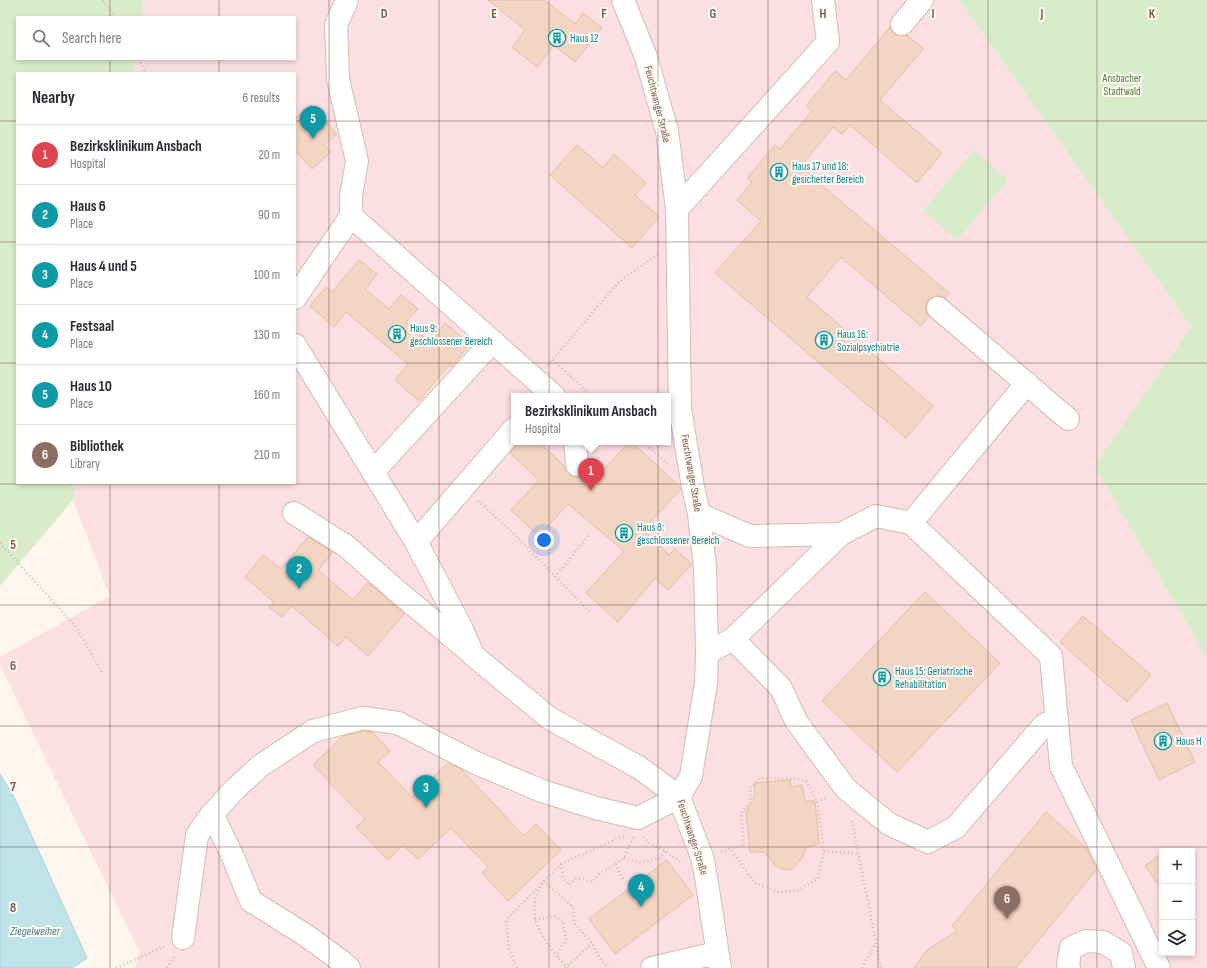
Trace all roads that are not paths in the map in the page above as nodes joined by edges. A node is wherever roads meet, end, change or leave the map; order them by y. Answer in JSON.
{"nodes":[{"id":1,"x":348,"y":0,"type":"edge"},
{"id":2,"x":623,"y":0,"type":"edge"},
{"id":3,"x":823,"y":0,"type":"edge"},
{"id":4,"x":922,"y":0,"type":"edge"},
{"id":5,"x":902,"y":24,"type":"dead end"},
{"id":6,"x":677,"y":209,"type":"junction"},
{"id":7,"x":351,"y":216,"type":"junction"},
{"id":8,"x":296,"y":297,"type":"edge"},
{"id":9,"x":938,"y":308,"type":"dead end"},
{"id":10,"x":493,"y":341,"type":"junction"},
{"id":11,"x":296,"y":347,"type":"edge"},
{"id":12,"x":1027,"y":383,"type":"junction"},
{"id":13,"x":545,"y":390,"type":"edge"},
{"id":14,"x":674,"y":409,"type":"edge"},
{"id":15,"x":1068,"y":419,"type":"dead end"},
{"id":16,"x":511,"y":432,"type":"edge"},
{"id":17,"x":575,"y":445,"type":"edge"},
{"id":18,"x":578,"y":465,"type":"dead end"},
{"id":19,"x":373,"y":472,"type":"junction"},
{"id":20,"x":294,"y":513,"type":"dead end"},
{"id":21,"x":700,"y":514,"type":"junction"},
{"id":22,"x":911,"y":523,"type":"junction"},
{"id":23,"x":841,"y":534,"type":"junction"},
{"id":24,"x":416,"y":542,"type":"junction"},
{"id":25,"x":733,"y":639,"type":"junction"},
{"id":26,"x":707,"y":653,"type":"junction"},
{"id":27,"x":473,"y":655,"type":"junction"},
{"id":28,"x":1057,"y":719,"type":"junction"},
{"id":29,"x":679,"y":797,"type":"junction"},
{"id":30,"x":212,"y":814,"type":"junction"},
{"id":31,"x":183,"y":938,"type":"road end"},
{"id":32,"x":719,"y":960,"type":"edge"},
{"id":33,"x":349,"y":968,"type":"edge"},
{"id":34,"x":652,"y":968,"type":"edge"},
{"id":35,"x":1069,"y":968,"type":"edge"},
{"id":36,"x":1124,"y":968,"type":"edge"},
{"id":37,"x":1159,"y":968,"type":"edge"}],
"edges":[{"from":1,"to":7,"type":"lane"},
{"from":2,"to":6,"type":"lane","name":"Feuchtwanger Straße"},
{"from":3,"to":6,"type":"lane"},
{"from":4,"to":5,"type":"lane"},
{"from":6,"to":14,"type":"lane","name":"Feuchtwanger Straße"},
{"from":7,"to":8,"type":"lane"},
{"from":7,"to":10,"type":"lane"},
{"from":9,"to":12,"type":"lane"},
{"from":10,"to":13,"type":"lane"},
{"from":10,"to":19,"type":"lane"},
{"from":11,"to":19,"type":"lane"},
{"from":12,"to":15,"type":"lane"},
{"from":12,"to":22,"type":"lane"},
{"from":14,"to":21,"type":"lane","name":"Feuchtwanger Straße"},
{"from":16,"to":24,"type":"lane"},
{"from":17,"to":18,"type":"lane"},
{"from":19,"to":24,"type":"lane"},
{"from":20,"to":27,"type":"lane"},
{"from":21,"to":23,"type":"lane"},
{"from":21,"to":26,"type":"lane","name":"Feuchtwanger Straße"},
{"from":22,"to":23,"type":"lane"},
{"from":22,"to":28,"type":"lane"},
{"from":23,"to":25,"type":"lane"},
{"from":24,"to":27,"type":"lane"},
{"from":25,"to":26,"type":"lane"},
{"from":25,"to":28,"type":"lane"},
{"from":26,"to":29,"type":"lane","name":"Feuchtwanger Straße"},
{"from":27,"to":29,"type":"lane"},
{"from":28,"to":37,"type":"lane"},
{"from":29,"to":30,"type":"lane"},
{"from":29,"to":32,"type":"lane","name":"Feuchtwanger Straße"},
{"from":30,"to":31,"type":"lane"},
{"from":30,"to":33,"type":"lane"},
{"from":32,"to":34,"type":"lane"},
{"from":35,"to":36,"type":"lane"}]}
